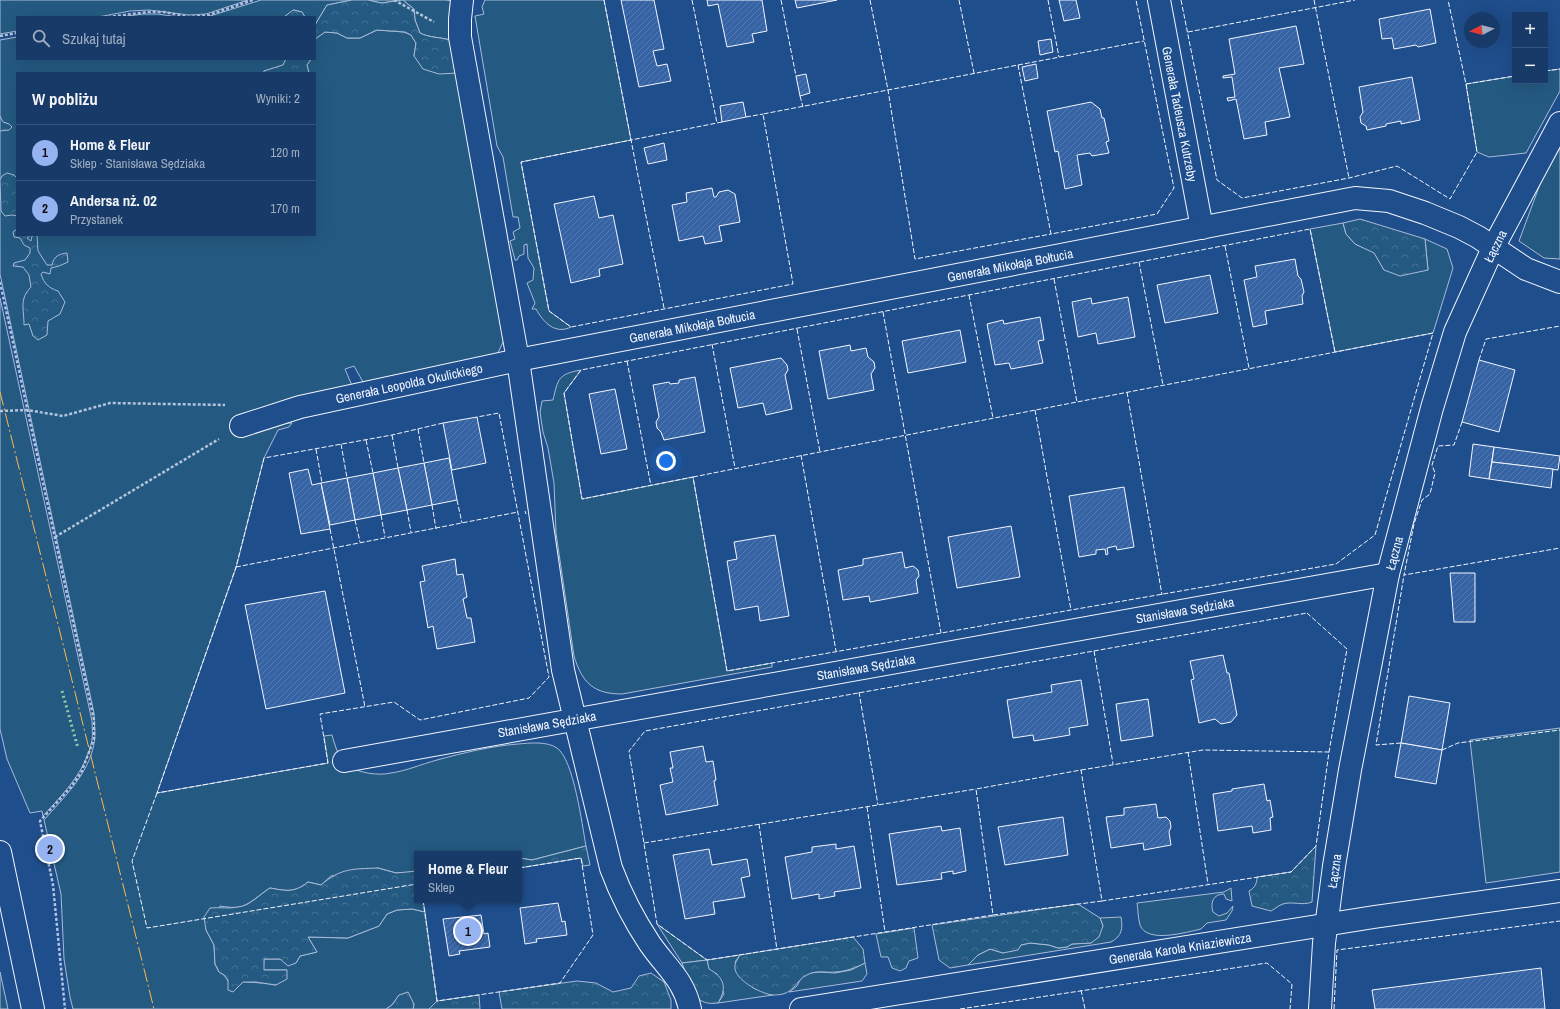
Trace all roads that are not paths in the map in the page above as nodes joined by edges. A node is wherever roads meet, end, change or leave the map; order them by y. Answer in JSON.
{"nodes":[{"id":1,"x":462,"y":0,"type":"edge"},
{"id":2,"x":1159,"y":0,"type":"edge"},
{"id":3,"x":1560,"y":123,"type":"edge"},
{"id":4,"x":1202,"y":228,"type":"junction"},
{"id":5,"x":1493,"y":248,"type":"junction"},
{"id":6,"x":1560,"y":282,"type":"edge"},
{"id":7,"x":518,"y":360,"type":"junction"},
{"id":8,"x":241,"y":426,"type":"road end"},
{"id":9,"x":1388,"y":574,"type":"junction"},
{"id":10,"x":576,"y":719,"type":"junction"},
{"id":11,"x":344,"y":761,"type":"dead end"},
{"id":12,"x":0,"y":852,"type":"edge"},
{"id":13,"x":1560,"y":891,"type":"edge"},
{"id":14,"x":1327,"y":925,"type":"junction"},
{"id":15,"x":33,"y":1009,"type":"edge"},
{"id":16,"x":690,"y":1009,"type":"edge"},
{"id":17,"x":801,"y":1009,"type":"edge"},
{"id":18,"x":1320,"y":1009,"type":"edge"}],
"edges":[{"from":1,"to":7,"type":"street"},
{"from":2,"to":4,"type":"street","name":"Generała Tadeusza Kutrzeby"},
{"from":3,"to":5,"type":"street","name":"Łączna"},
{"from":4,"to":5,"type":"street","name":"Generała Mikołaja Bołtucia"},
{"from":4,"to":7,"type":"street","name":"Generała Mikołaja Bołtucia"},
{"from":5,"to":6,"type":"street","name":"Generała Mikołaja Bołtucia"},
{"from":5,"to":9,"type":"street","name":"Łączna"},
{"from":7,"to":8,"type":"street","name":"Generała Leopolda Okulickiego"},
{"from":7,"to":10,"type":"street"},
{"from":9,"to":10,"type":"street","name":"Stanisława Sędziaka"},
{"from":9,"to":14,"type":"street","name":"Łączna"},
{"from":10,"to":11,"type":"street","name":"Stanisława Sędziaka"},
{"from":10,"to":16,"type":"street"},
{"from":12,"to":15,"type":"street"},
{"from":13,"to":14,"type":"street","name":"Generała Karola Kniaziewicza"},
{"from":14,"to":17,"type":"street","name":"Generała Karola Kniaziewicza"},
{"from":14,"to":18,"type":"street","name":"Łączna"}]}
